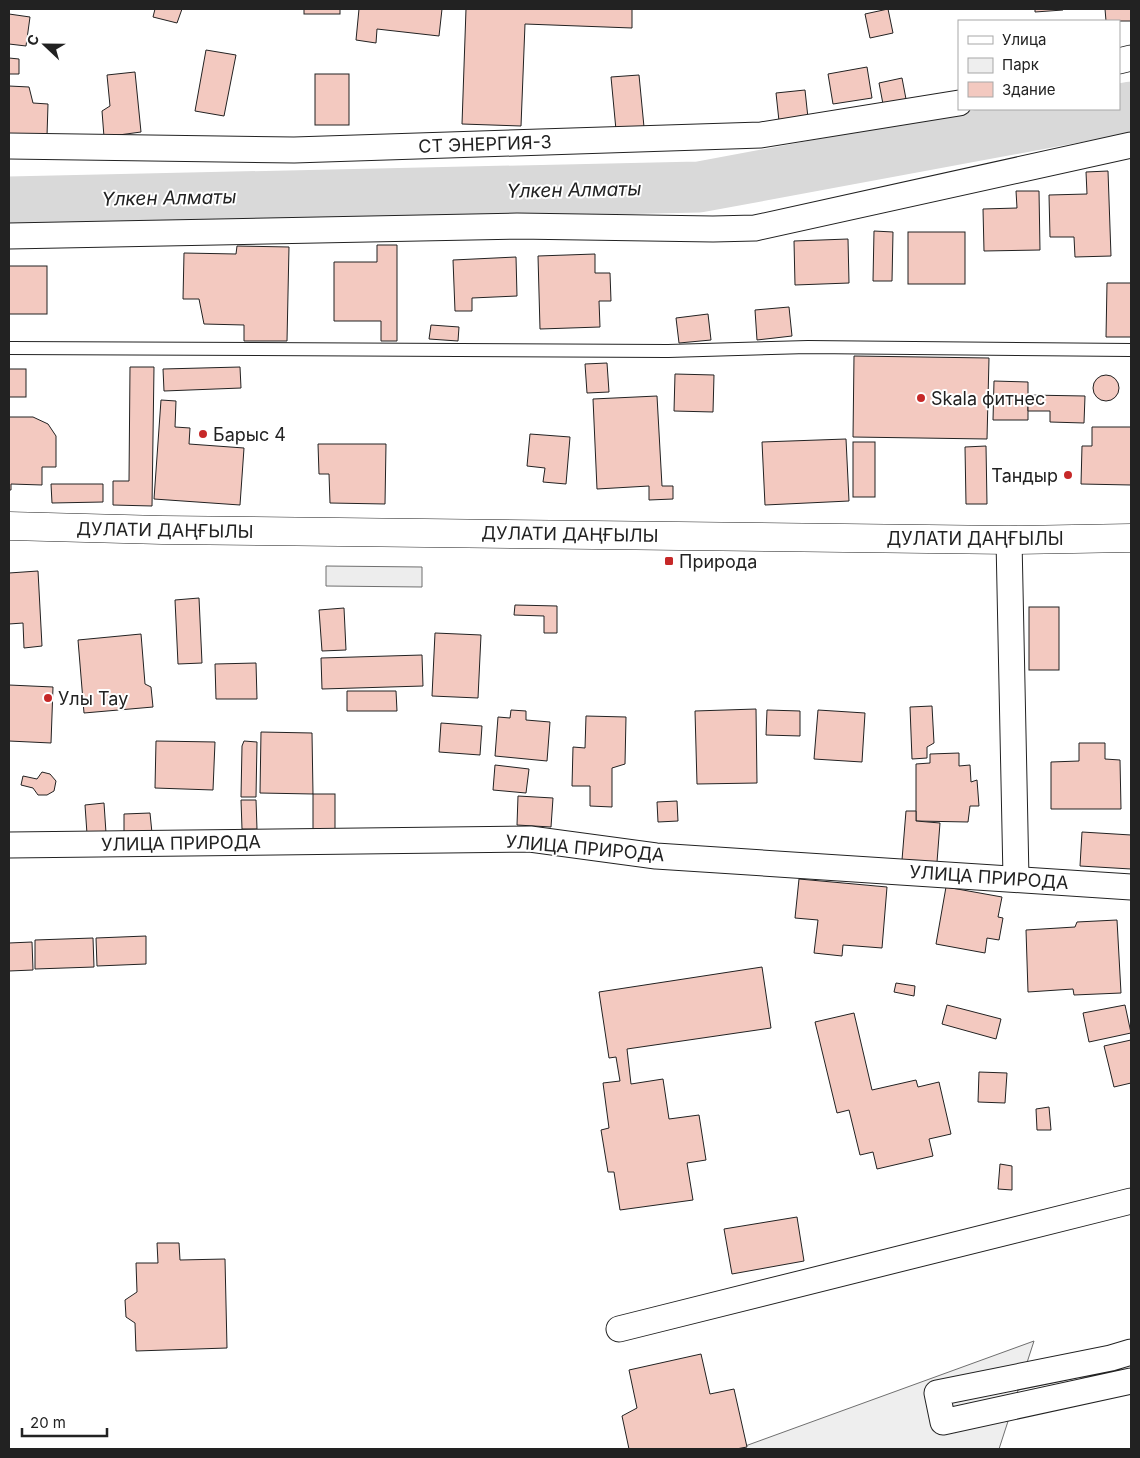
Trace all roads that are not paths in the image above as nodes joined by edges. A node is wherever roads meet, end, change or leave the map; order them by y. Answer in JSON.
{"nodes":[{"id":1,"x":958,"y":103,"type":"edge"},
{"id":2,"x":1131,"y":145,"type":"edge"},
{"id":3,"x":9,"y":146,"type":"edge"},
{"id":4,"x":9,"y":236,"type":"edge"},
{"id":5,"x":9,"y":348,"type":"edge"},
{"id":6,"x":1131,"y":350,"type":"edge"},
{"id":7,"x":9,"y":526,"type":"edge"},
{"id":8,"x":1131,"y":538,"type":"edge"},
{"id":9,"x":1009,"y":540,"type":"junction"},
{"id":10,"x":9,"y":845,"type":"edge"},
{"id":11,"x":1016,"y":878,"type":"junction"},
{"id":12,"x":1131,"y":887,"type":"edge"},
{"id":13,"x":1131,"y":1201,"type":"edge"},
{"id":14,"x":619,"y":1329,"type":"dead end"},
{"id":15,"x":1131,"y":1352,"type":"edge"},
{"id":16,"x":1131,"y":1381,"type":"edge"}],
"edges":[{"from":1,"to":3,"type":"street","name":"СТ ЭНЕРГИЯ-3"},
{"from":2,"to":4,"type":"street"},
{"from":5,"to":6,"type":"lane"},
{"from":7,"to":9,"type":"main road","name":"ДУЛАТИ ДАҢҒЫЛЫ"},
{"from":8,"to":9,"type":"main road","name":"ДУЛАТИ ДАҢҒЫЛЫ"},
{"from":9,"to":11,"type":"street"},
{"from":10,"to":11,"type":"street","name":"УЛИЦА ПРИРОДА"},
{"from":11,"to":12,"type":"street","name":"УЛИЦА ПРИРОДА"},
{"from":13,"to":14,"type":"street"},
{"from":15,"to":16,"type":"street"}]}
